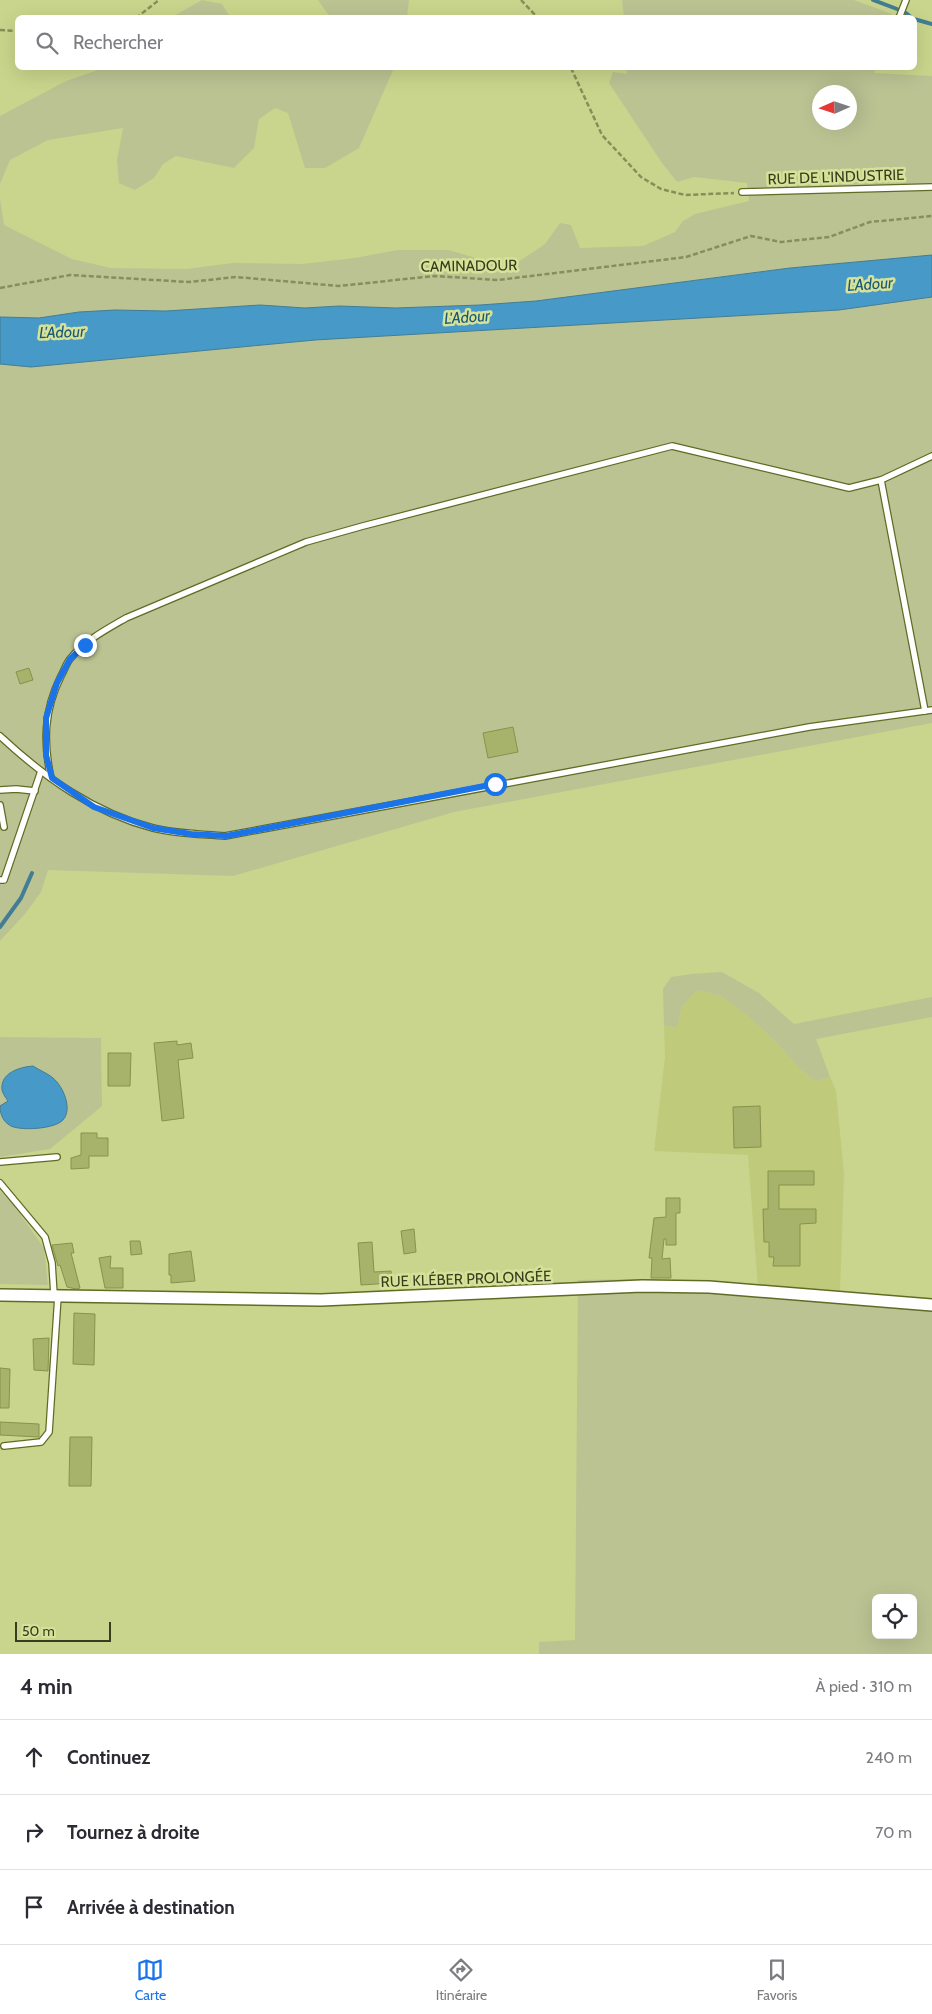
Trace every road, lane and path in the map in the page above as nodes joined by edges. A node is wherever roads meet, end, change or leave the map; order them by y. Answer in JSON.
{"nodes":[{"id":1,"x":159,"y":0,"type":"edge"},
{"id":2,"x":521,"y":0,"type":"edge"},
{"id":3,"x":906,"y":0,"type":"edge"},
{"id":4,"x":140,"y":15,"type":"edge"},
{"id":5,"x":535,"y":15,"type":"edge"},
{"id":6,"x":900,"y":15,"type":"edge"},
{"id":7,"x":0,"y":30,"type":"edge"},
{"id":8,"x":15,"y":31,"type":"edge"},
{"id":9,"x":572,"y":70,"type":"edge"},
{"id":10,"x":932,"y":187,"type":"edge"},
{"id":11,"x":742,"y":192,"type":"joint"},
{"id":12,"x":932,"y":216,"type":"edge"},
{"id":13,"x":0,"y":288,"type":"edge"},
{"id":14,"x":932,"y":456,"type":"edge"},
{"id":15,"x":881,"y":480,"type":"junction"},
{"id":16,"x":929,"y":710,"type":"edge"},
{"id":17,"x":0,"y":736,"type":"edge"},
{"id":18,"x":41,"y":771,"type":"junction"},
{"id":19,"x":52,"y":778,"type":"junction"},
{"id":20,"x":0,"y":790,"type":"edge"},
{"id":21,"x":35,"y":791,"type":"junction"},
{"id":22,"x":0,"y":805,"type":"edge"},
{"id":23,"x":4,"y":827,"type":"dead end"},
{"id":24,"x":0,"y":880,"type":"edge"},
{"id":25,"x":57,"y":1157,"type":"dead end"},
{"id":26,"x":0,"y":1162,"type":"edge"},
{"id":27,"x":0,"y":1183,"type":"edge"},
{"id":28,"x":0,"y":1295,"type":"edge"},
{"id":29,"x":56,"y":1296,"type":"junction"},
{"id":30,"x":932,"y":1305,"type":"edge"},
{"id":31,"x":4,"y":1446,"type":"dead end"}],
"edges":[{"from":1,"to":4,"type":"path"},
{"from":2,"to":5,"type":"path"},
{"from":3,"to":6,"type":"lane"},
{"from":7,"to":8,"type":"path"},
{"from":9,"to":11,"type":"path"},
{"from":10,"to":11,"type":"lane","name":"RUE DE L'INDUSTRIE"},
{"from":12,"to":13,"type":"path","name":"CAMINADOUR"},
{"from":14,"to":15,"type":"lane"},
{"from":15,"to":16,"type":"lane"},
{"from":15,"to":19,"type":"lane"},
{"from":16,"to":19,"type":"lane"},
{"from":17,"to":18,"type":"lane"},
{"from":18,"to":19,"type":"lane"},
{"from":18,"to":21,"type":"lane"},
{"from":20,"to":21,"type":"lane"},
{"from":21,"to":24,"type":"lane"},
{"from":22,"to":23,"type":"lane"},
{"from":25,"to":26,"type":"lane"},
{"from":27,"to":29,"type":"lane"},
{"from":28,"to":29,"type":"street","name":"RUE KLÉBER PROLONGÉE"},
{"from":29,"to":30,"type":"street","name":"RUE KLÉBER PROLONGÉE"},
{"from":29,"to":31,"type":"lane"}]}
